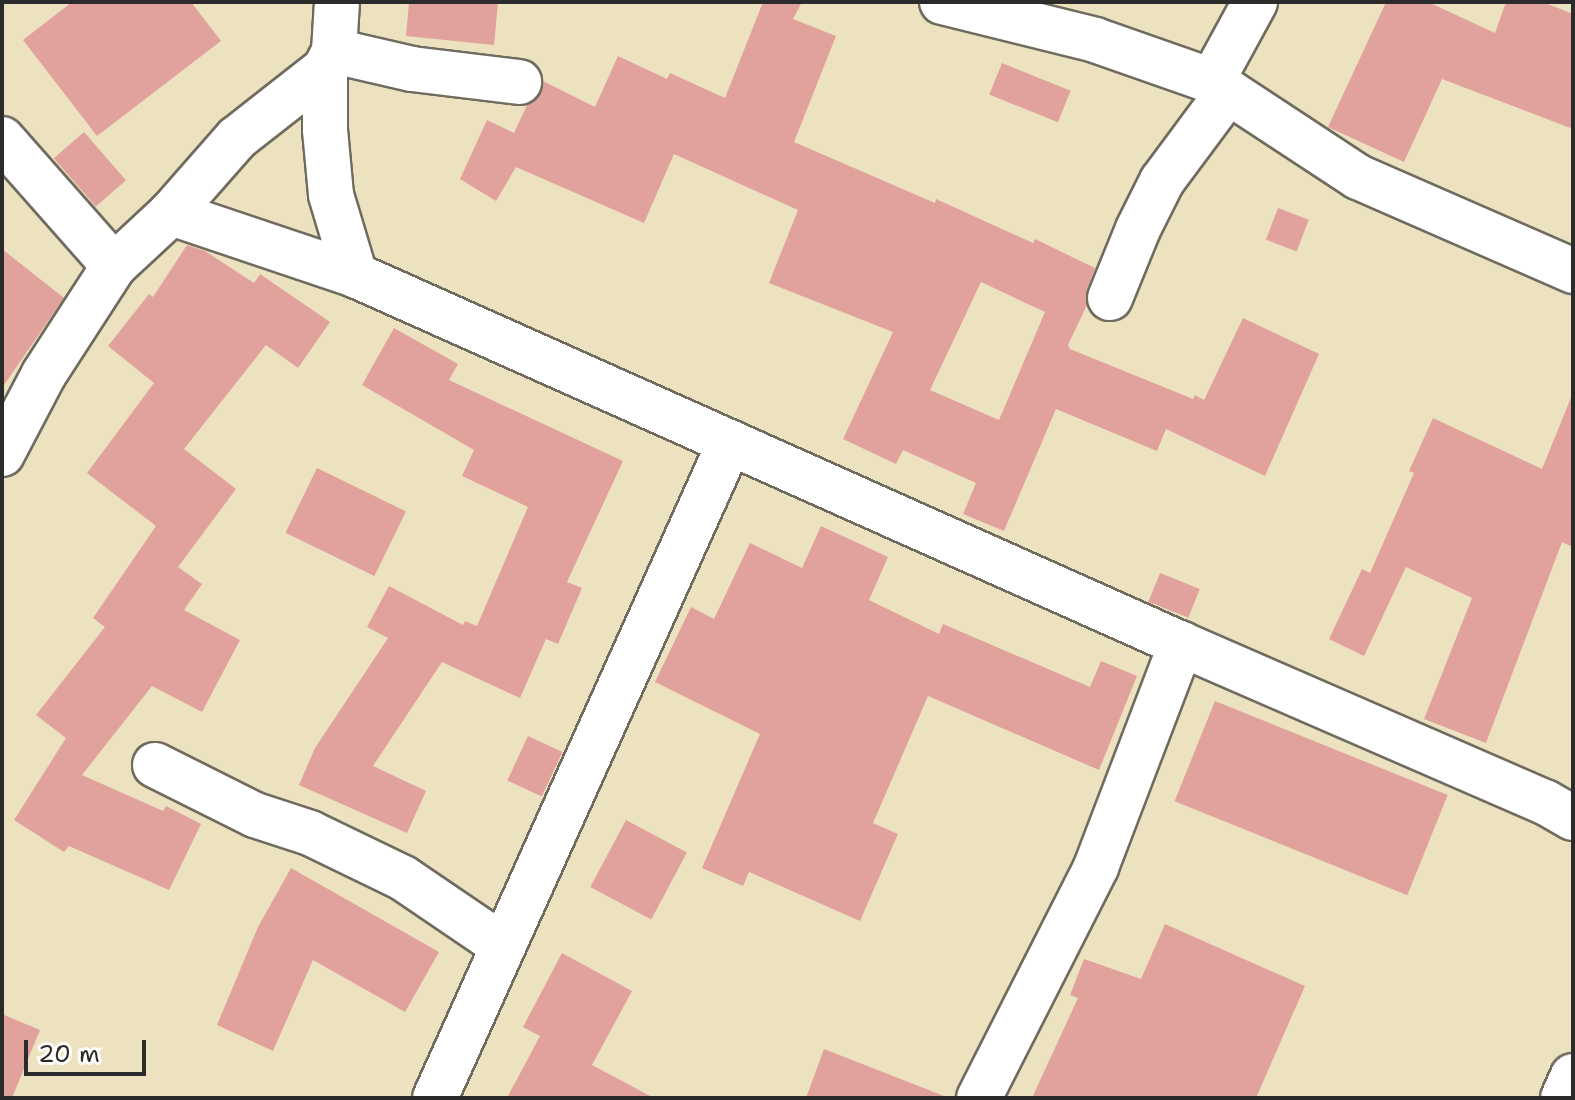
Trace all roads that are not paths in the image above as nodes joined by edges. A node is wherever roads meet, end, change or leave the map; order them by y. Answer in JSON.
{"nodes":[{"id":1,"x":337,"y":2,"type":"edge"},
{"id":2,"x":942,"y":2,"type":"edge"},
{"id":3,"x":1255,"y":2,"type":"edge"},
{"id":4,"x":329,"y":60,"type":"junction"},
{"id":5,"x":519,"y":82,"type":"dead end"},
{"id":6,"x":1220,"y":86,"type":"junction"},
{"id":7,"x":2,"y":139,"type":"edge"},
{"id":8,"x":171,"y":213,"type":"junction"},
{"id":9,"x":114,"y":266,"type":"junction"},
{"id":10,"x":1573,"y":271,"type":"edge"},
{"id":11,"x":355,"y":275,"type":"junction"},
{"id":12,"x":1110,"y":298,"type":"dead end"},
{"id":13,"x":730,"y":442,"type":"junction"},
{"id":14,"x":2,"y":454,"type":"edge"},
{"id":15,"x":1181,"y":644,"type":"junction"},
{"id":16,"x":155,"y":765,"type":"dead end"},
{"id":17,"x":1573,"y":818,"type":"edge"},
{"id":18,"x":503,"y":946,"type":"junction"},
{"id":19,"x":1573,"y":1076,"type":"edge"},
{"id":20,"x":435,"y":1098,"type":"edge"},
{"id":21,"x":979,"y":1098,"type":"edge"},
{"id":22,"x":1563,"y":1098,"type":"edge"}],
"edges":[{"from":1,"to":4,"type":"street"},
{"from":2,"to":6,"type":"street"},
{"from":3,"to":6,"type":"street"},
{"from":4,"to":5,"type":"street"},
{"from":4,"to":8,"type":"street"},
{"from":4,"to":11,"type":"street"},
{"from":6,"to":10,"type":"street"},
{"from":6,"to":12,"type":"street"},
{"from":7,"to":9,"type":"street"},
{"from":8,"to":9,"type":"street"},
{"from":8,"to":11,"type":"street"},
{"from":9,"to":14,"type":"street"},
{"from":11,"to":13,"type":"street"},
{"from":13,"to":15,"type":"street"},
{"from":13,"to":18,"type":"street"},
{"from":15,"to":17,"type":"street"},
{"from":15,"to":21,"type":"street"},
{"from":16,"to":18,"type":"street"},
{"from":18,"to":20,"type":"street"},
{"from":19,"to":22,"type":"street"}]}
